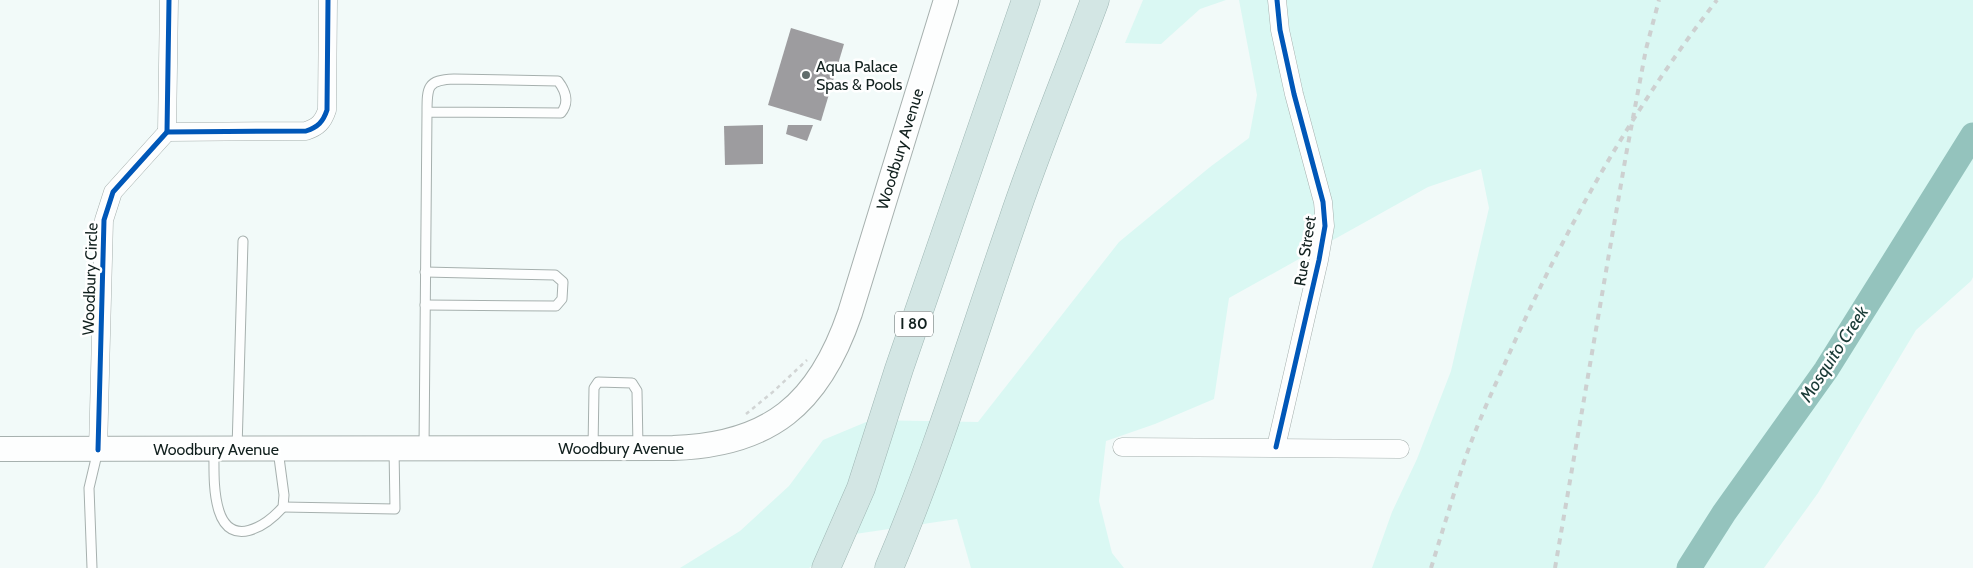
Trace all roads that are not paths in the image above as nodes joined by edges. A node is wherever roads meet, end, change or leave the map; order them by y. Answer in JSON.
{"nodes":[{"id":1,"x":169,"y":0,"type":"edge"},
{"id":2,"x":328,"y":0,"type":"edge"},
{"id":3,"x":946,"y":0,"type":"edge"},
{"id":4,"x":1018,"y":0,"type":"edge"},
{"id":5,"x":1026,"y":0,"type":"edge"},
{"id":6,"x":1096,"y":0,"type":"edge"},
{"id":7,"x":1110,"y":0,"type":"edge"},
{"id":8,"x":1277,"y":0,"type":"edge"},
{"id":9,"x":998,"y":77,"type":"junction"},
{"id":10,"x":427,"y":112,"type":"junction"},
{"id":11,"x":167,"y":132,"type":"junction"},
{"id":12,"x":1012,"y":222,"type":"junction"},
{"id":13,"x":243,"y":241,"type":"dead end"},
{"id":14,"x":425,"y":272,"type":"junction"},
{"id":15,"x":425,"y":305,"type":"junction"},
{"id":16,"x":1122,"y":447,"type":"dead end"},
{"id":17,"x":394,"y":448,"type":"junction"},
{"id":18,"x":424,"y":448,"type":"junction"},
{"id":19,"x":593,"y":448,"type":"junction"},
{"id":20,"x":638,"y":448,"type":"junction"},
{"id":21,"x":1276,"y":448,"type":"junction"},
{"id":22,"x":0,"y":449,"type":"edge"},
{"id":23,"x":214,"y":449,"type":"junction"},
{"id":24,"x":237,"y":449,"type":"junction"},
{"id":25,"x":278,"y":449,"type":"junction"},
{"id":26,"x":1400,"y":449,"type":"dead end"},
{"id":27,"x":98,"y":450,"type":"junction"},
{"id":28,"x":283,"y":507,"type":"junction"},
{"id":29,"x":92,"y":568,"type":"edge"},
{"id":30,"x":826,"y":568,"type":"edge"},
{"id":31,"x":889,"y":568,"type":"edge"}],
"edges":[{"from":1,"to":11,"type":"street"},
{"from":2,"to":11,"type":"street"},
{"from":3,"to":20,"type":"main road","name":"Woodbury Avenue"},
{"from":4,"to":9,"type":"highway"},
{"from":5,"to":9,"type":"highway","number":"I 80"},
{"from":6,"to":12,"type":"highway"},
{"from":7,"to":12,"type":"highway"},
{"from":8,"to":21,"type":"street","name":"Rue Street"},
{"from":9,"to":30,"type":"highway","number":"I 80"},
{"from":10,"to":10,"type":"lane"},
{"from":10,"to":14,"type":"lane"},
{"from":11,"to":27,"type":"street","name":"Woodbury Circle"},
{"from":12,"to":31,"type":"highway"},
{"from":13,"to":24,"type":"lane"},
{"from":14,"to":15,"type":"lane"},
{"from":14,"to":15,"type":"lane"},
{"from":15,"to":18,"type":"lane"},
{"from":16,"to":21,"type":"street"},
{"from":17,"to":18,"type":"main road","name":"Woodbury Avenue"},
{"from":17,"to":25,"type":"main road","name":"Woodbury Avenue"},
{"from":17,"to":28,"type":"lane"},
{"from":18,"to":19,"type":"main road","name":"Woodbury Avenue"},
{"from":19,"to":20,"type":"main road","name":"Woodbury Avenue"},
{"from":19,"to":20,"type":"lane"},
{"from":21,"to":26,"type":"street"},
{"from":22,"to":27,"type":"main road","name":"Woodbury Avenue"},
{"from":23,"to":24,"type":"main road","name":"Woodbury Avenue"},
{"from":23,"to":27,"type":"main road","name":"Woodbury Avenue"},
{"from":23,"to":28,"type":"lane"},
{"from":24,"to":25,"type":"main road","name":"Woodbury Avenue"},
{"from":25,"to":28,"type":"lane"},
{"from":27,"to":29,"type":"lane"}]}
